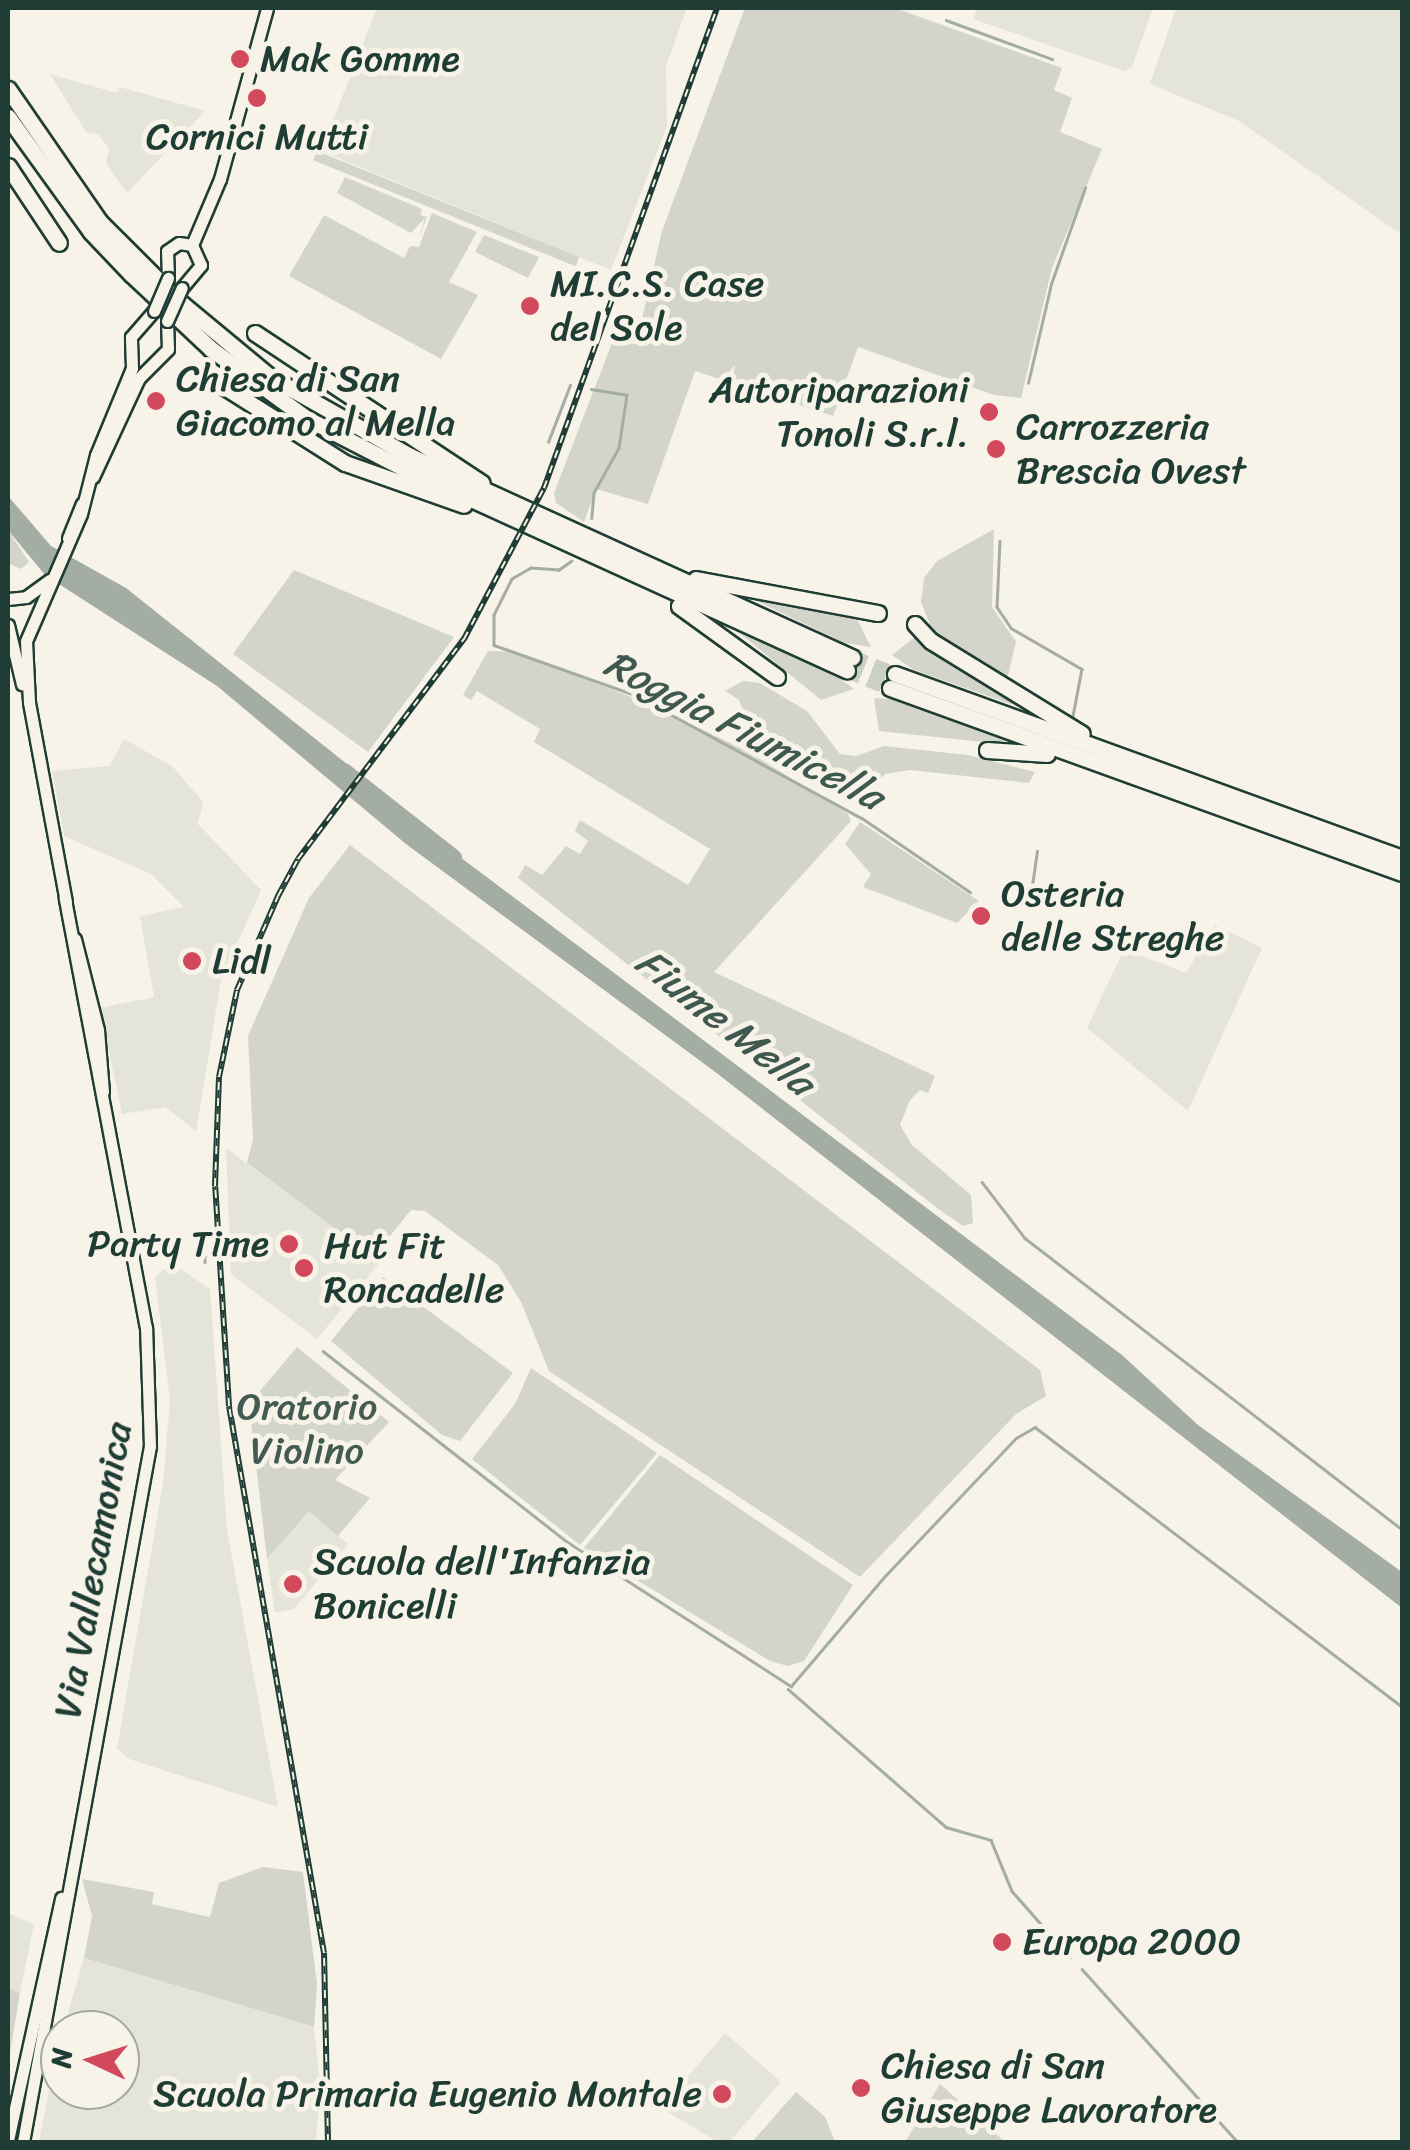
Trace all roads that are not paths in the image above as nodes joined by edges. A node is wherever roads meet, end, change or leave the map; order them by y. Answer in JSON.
{"nodes":[{"id":1,"x":267,"y":8,"type":"edge"},
{"id":2,"x":8,"y":89,"type":"edge"},
{"id":3,"x":8,"y":117,"type":"edge"},
{"id":4,"x":8,"y":166,"type":"edge"},
{"id":5,"x":59,"y":242,"type":"dead end"},
{"id":6,"x":192,"y":245,"type":"junction"},
{"id":7,"x":168,"y":276,"type":"junction"},
{"id":8,"x":185,"y":284,"type":"junction"},
{"id":9,"x":146,"y":324,"type":"junction"},
{"id":10,"x":166,"y":326,"type":"junction"},
{"id":11,"x":255,"y":333,"type":"dead end"},
{"id":12,"x":135,"y":356,"type":"junction"},
{"id":13,"x":153,"y":362,"type":"junction"},
{"id":14,"x":223,"y":386,"type":"dead end"},
{"id":15,"x":92,"y":477,"type":"junction"},
{"id":16,"x":497,"y":495,"type":"junction"},
{"id":17,"x":520,"y":522,"type":"junction"},
{"id":18,"x":628,"y":565,"type":"junction"},
{"id":19,"x":52,"y":576,"type":"junction"},
{"id":20,"x":26,"y":597,"type":"junction"},
{"id":21,"x":8,"y":599,"type":"edge"},
{"id":22,"x":878,"y":613,"type":"dead end"},
{"id":23,"x":33,"y":619,"type":"junction"},
{"id":24,"x":915,"y":624,"type":"dead end"},
{"id":25,"x":8,"y":625,"type":"edge"},
{"id":26,"x":850,"y":664,"type":"tunnel mouth"},
{"id":27,"x":777,"y":677,"type":"dead end"},
{"id":28,"x":892,"y":681,"type":"tunnel mouth"},
{"id":29,"x":29,"y":702,"type":"junction"},
{"id":30,"x":987,"y":750,"type":"dead end"},
{"id":31,"x":1132,"y":769,"type":"junction"},
{"id":32,"x":1402,"y":858,"type":"edge"},
{"id":33,"x":1402,"y":873,"type":"edge"},
{"id":34,"x":68,"y":1875,"type":"junction"},
{"id":35,"x":8,"y":2140,"type":"edge"},
{"id":36,"x":23,"y":2142,"type":"edge"}],
"edges":[{"from":1,"to":6,"type":"main road"},
{"from":2,"to":16,"type":"highway"},
{"from":3,"to":17,"type":"highway"},
{"from":4,"to":5,"type":"highway"},
{"from":6,"to":7,"type":"main road"},
{"from":6,"to":8,"type":"main road"},
{"from":7,"to":8,"type":"main road"},
{"from":7,"to":9,"type":"main road","bridge":true},
{"from":8,"to":10,"type":"main road","bridge":true},
{"from":9,"to":10,"type":"main road"},
{"from":9,"to":12,"type":"main road"},
{"from":10,"to":13,"type":"main road"},
{"from":11,"to":16,"type":"highway"},
{"from":12,"to":13,"type":"main road"},
{"from":12,"to":15,"type":"main road"},
{"from":13,"to":15,"type":"main road"},
{"from":14,"to":17,"type":"highway"},
{"from":15,"to":19,"type":"main road"},
{"from":16,"to":18,"type":"highway"},
{"from":17,"to":18,"type":"highway"},
{"from":18,"to":22,"type":"highway"},
{"from":18,"to":26,"type":"highway"},
{"from":18,"to":27,"type":"highway"},
{"from":19,"to":20,"type":"main road"},
{"from":19,"to":23,"type":"main road"},
{"from":20,"to":21,"type":"main road"},
{"from":20,"to":23,"type":"main road"},
{"from":23,"to":25,"type":"main road"},
{"from":23,"to":29,"type":"main road","name":"Via Vallecamonica"},
{"from":24,"to":31,"type":"highway"},
{"from":25,"to":29,"type":"main road","name":"Via Vallecamonica"},
{"from":28,"to":31,"type":"highway"},
{"from":29,"to":34,"type":"main road","name":"Via Vallecamonica"},
{"from":30,"to":31,"type":"highway"},
{"from":31,"to":32,"type":"highway"},
{"from":31,"to":33,"type":"highway"},
{"from":34,"to":35,"type":"main road","name":"Via Vallecamonica"},
{"from":34,"to":36,"type":"main road","name":"Via Vallecamonica"}]}
